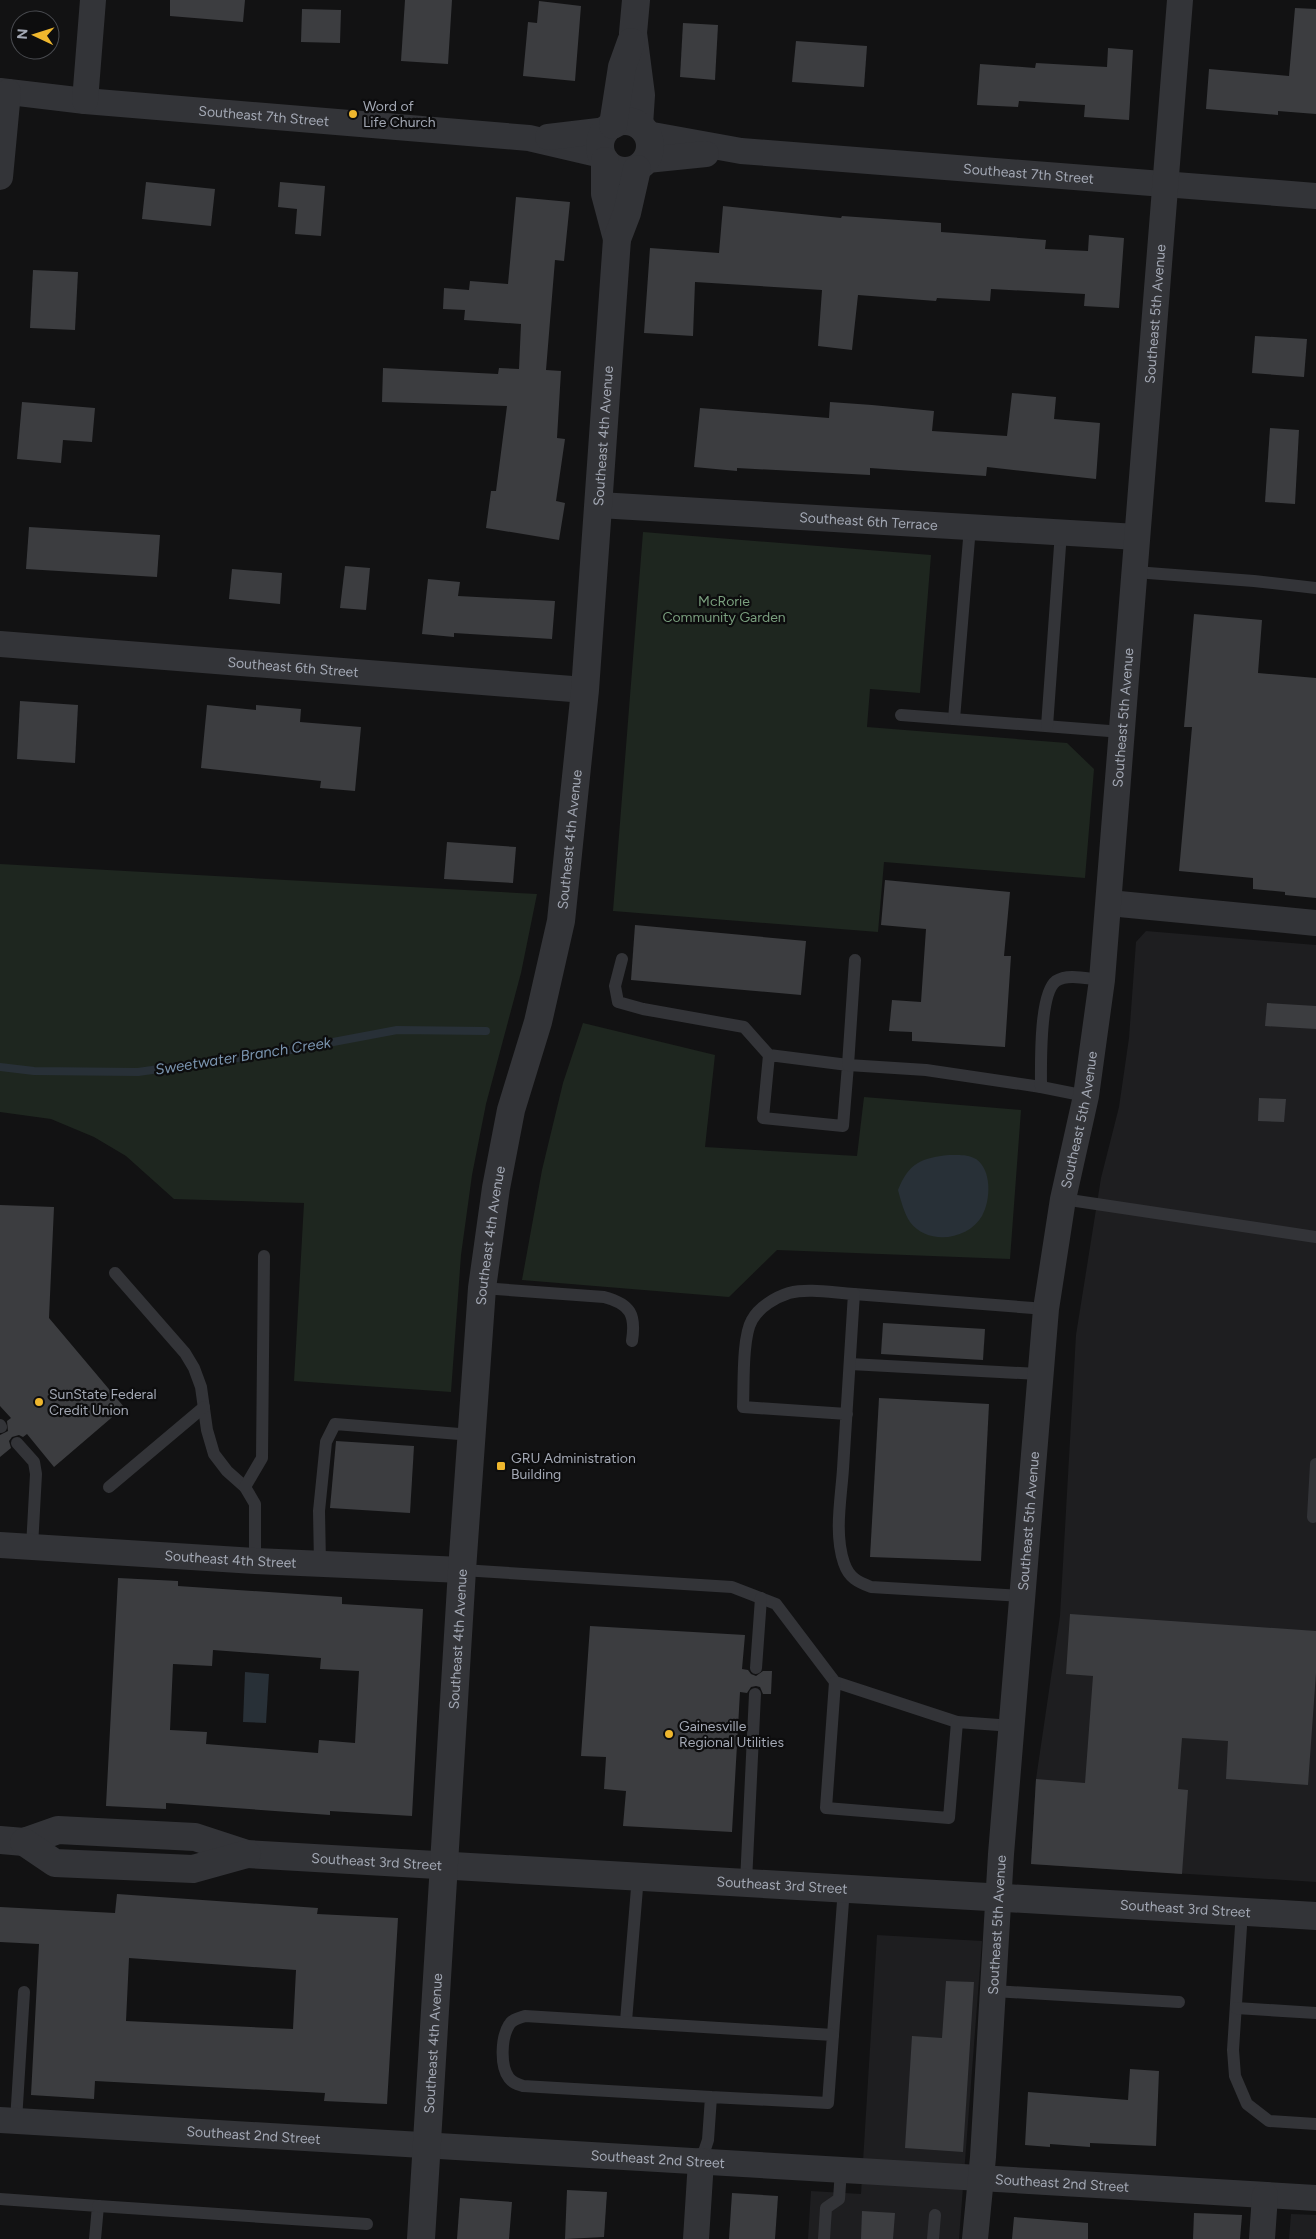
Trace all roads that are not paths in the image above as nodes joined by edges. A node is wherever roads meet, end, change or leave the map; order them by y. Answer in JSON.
{"nodes":[{"id":1,"x":93,"y":0,"type":"edge"},
{"id":2,"x":636,"y":0,"type":"edge"},
{"id":3,"x":1180,"y":0,"type":"edge"},
{"id":4,"x":4,"y":91,"type":"edge"},
{"id":5,"x":85,"y":101,"type":"junction"},
{"id":6,"x":625,"y":145,"type":"junction"},
{"id":7,"x":0,"y":177,"type":"edge"},
{"id":8,"x":1165,"y":184,"type":"junction"},
{"id":9,"x":1316,"y":196,"type":"edge"},
{"id":10,"x":599,"y":505,"type":"junction"},
{"id":11,"x":970,"y":527,"type":"junction"},
{"id":12,"x":1061,"y":532,"type":"junction"},
{"id":13,"x":1137,"y":537,"type":"junction"},
{"id":14,"x":1135,"y":572,"type":"junction"},
{"id":15,"x":1316,"y":588,"type":"edge"},
{"id":16,"x":0,"y":644,"type":"edge"},
{"id":17,"x":585,"y":690,"type":"junction"},
{"id":18,"x":901,"y":715,"type":"dead end"},
{"id":19,"x":954,"y":719,"type":"junction"},
{"id":20,"x":1047,"y":726,"type":"junction"},
{"id":21,"x":1122,"y":732,"type":"junction"},
{"id":22,"x":1109,"y":903,"type":"junction"},
{"id":23,"x":1316,"y":923,"type":"edge"},
{"id":24,"x":622,"y":959,"type":"dead end"},
{"id":25,"x":855,"y":960,"type":"dead end"},
{"id":26,"x":1102,"y":980,"type":"junction"},
{"id":27,"x":769,"y":1055,"type":"junction"},
{"id":28,"x":848,"y":1065,"type":"junction"},
{"id":29,"x":1041,"y":1087,"type":"junction"},
{"id":30,"x":1086,"y":1096,"type":"junction"},
{"id":31,"x":1063,"y":1199,"type":"junction"},
{"id":32,"x":1316,"y":1237,"type":"edge"},
{"id":33,"x":264,"y":1256,"type":"dead end"},
{"id":34,"x":115,"y":1273,"type":"dead end"},
{"id":35,"x":482,"y":1288,"type":"junction"},
{"id":36,"x":854,"y":1294,"type":"junction"},
{"id":37,"x":1046,"y":1309,"type":"junction"},
{"id":38,"x":632,"y":1341,"type":"dead end"},
{"id":39,"x":850,"y":1364,"type":"junction"},
{"id":40,"x":1039,"y":1374,"type":"junction"},
{"id":41,"x":204,"y":1406,"type":"junction"},
{"id":42,"x":847,"y":1414,"type":"junction"},
{"id":43,"x":472,"y":1435,"type":"junction"},
{"id":44,"x":17,"y":1442,"type":"dead end"},
{"id":45,"x":1316,"y":1464,"type":"edge"},
{"id":46,"x":108,"y":1487,"type":"dead end"},
{"id":47,"x":245,"y":1487,"type":"junction"},
{"id":48,"x":1313,"y":1517,"type":"dead end"},
{"id":49,"x":0,"y":1545,"type":"edge"},
{"id":50,"x":32,"y":1547,"type":"junction"},
{"id":51,"x":255,"y":1561,"type":"junction"},
{"id":52,"x":320,"y":1564,"type":"junction"},
{"id":53,"x":462,"y":1570,"type":"junction"},
{"id":54,"x":1022,"y":1596,"type":"junction"},
{"id":55,"x":760,"y":1598,"type":"junction"},
{"id":56,"x":756,"y":1668,"type":"dead end"},
{"id":57,"x":835,"y":1682,"type":"junction"},
{"id":58,"x":755,"y":1694,"type":"dead end"},
{"id":59,"x":957,"y":1722,"type":"junction"},
{"id":60,"x":1012,"y":1726,"type":"junction"},
{"id":61,"x":12,"y":1841,"type":"edge"},
{"id":62,"x":445,"y":1865,"type":"junction"},
{"id":63,"x":638,"y":1876,"type":"junction"},
{"id":64,"x":746,"y":1882,"type":"junction"},
{"id":65,"x":844,"y":1888,"type":"junction"},
{"id":66,"x":999,"y":1896,"type":"junction"},
{"id":67,"x":1242,"y":1911,"type":"junction"},
{"id":68,"x":1316,"y":1916,"type":"edge"},
{"id":69,"x":994,"y":1991,"type":"junction"},
{"id":70,"x":24,"y":1992,"type":"dead end"},
{"id":71,"x":1179,"y":2002,"type":"dead end"},
{"id":72,"x":1236,"y":2008,"type":"junction"},
{"id":73,"x":1316,"y":2013,"type":"edge"},
{"id":74,"x":626,"y":2021,"type":"junction"},
{"id":75,"x":832,"y":2035,"type":"junction"},
{"id":76,"x":711,"y":2097,"type":"junction"},
{"id":77,"x":8,"y":2120,"type":"edge"},
{"id":78,"x":1316,"y":2124,"type":"edge"},
{"id":79,"x":427,"y":2144,"type":"junction"},
{"id":80,"x":701,"y":2161,"type":"junction"},
{"id":81,"x":840,"y":2170,"type":"junction"},
{"id":82,"x":980,"y":2179,"type":"junction"},
{"id":83,"x":1265,"y":2195,"type":"junction"},
{"id":84,"x":1316,"y":2198,"type":"edge"},
{"id":85,"x":0,"y":2199,"type":"edge"},
{"id":86,"x":98,"y":2206,"type":"junction"},
{"id":87,"x":935,"y":2215,"type":"dead end"},
{"id":88,"x":368,"y":2224,"type":"dead end"},
{"id":89,"x":96,"y":2239,"type":"edge"},
{"id":90,"x":421,"y":2239,"type":"edge"},
{"id":91,"x":696,"y":2239,"type":"edge"},
{"id":92,"x":824,"y":2239,"type":"edge"},
{"id":93,"x":933,"y":2239,"type":"edge"},
{"id":94,"x":975,"y":2239,"type":"edge"},
{"id":95,"x":1262,"y":2239,"type":"edge"}],
"edges":[{"from":1,"to":5,"type":"street"},
{"from":2,"to":6,"type":"street","name":"Southeast 4th Avenue"},
{"from":3,"to":8,"type":"street","name":"Southeast 5th Avenue"},
{"from":4,"to":5,"type":"street","name":"Southeast 7th Street"},
{"from":4,"to":7,"type":"street"},
{"from":5,"to":6,"type":"street","name":"Southeast 7th Street"},
{"from":6,"to":8,"type":"street","name":"Southeast 7th Street"},
{"from":6,"to":10,"type":"street","name":"Southeast 4th Avenue"},
{"from":8,"to":9,"type":"street","name":"Southeast 7th Street"},
{"from":8,"to":13,"type":"street","name":"Southeast 5th Avenue"},
{"from":10,"to":11,"type":"street","name":"Southeast 6th Terrace"},
{"from":10,"to":17,"type":"street","name":"Southeast 4th Avenue"},
{"from":11,"to":12,"type":"street","name":"Southeast 6th Terrace"},
{"from":11,"to":19,"type":"lane"},
{"from":12,"to":13,"type":"street","name":"Southeast 6th Terrace"},
{"from":12,"to":20,"type":"lane"},
{"from":13,"to":14,"type":"street","name":"Southeast 5th Avenue"},
{"from":14,"to":15,"type":"lane"},
{"from":14,"to":21,"type":"street","name":"Southeast 5th Avenue"},
{"from":16,"to":17,"type":"street","name":"Southeast 6th Street"},
{"from":17,"to":35,"type":"street","name":"Southeast 4th Avenue"},
{"from":18,"to":19,"type":"lane"},
{"from":19,"to":20,"type":"lane"},
{"from":20,"to":21,"type":"lane"},
{"from":21,"to":22,"type":"street","name":"Southeast 5th Avenue"},
{"from":22,"to":23,"type":"street"},
{"from":22,"to":26,"type":"street","name":"Southeast 5th Avenue"},
{"from":24,"to":27,"type":"lane"},
{"from":25,"to":28,"type":"lane"},
{"from":26,"to":29,"type":"lane"},
{"from":26,"to":30,"type":"street","name":"Southeast 5th Avenue"},
{"from":27,"to":28,"type":"lane"},
{"from":27,"to":28,"type":"lane"},
{"from":28,"to":29,"type":"lane"},
{"from":29,"to":30,"type":"lane"},
{"from":30,"to":31,"type":"street","name":"Southeast 5th Avenue"},
{"from":31,"to":32,"type":"lane"},
{"from":31,"to":37,"type":"street","name":"Southeast 5th Avenue"},
{"from":33,"to":47,"type":"lane"},
{"from":34,"to":41,"type":"lane"},
{"from":35,"to":38,"type":"lane"},
{"from":35,"to":43,"type":"street","name":"Southeast 4th Avenue"},
{"from":36,"to":37,"type":"lane"},
{"from":36,"to":39,"type":"lane"},
{"from":36,"to":42,"type":"lane"},
{"from":37,"to":40,"type":"street","name":"Southeast 5th Avenue"},
{"from":39,"to":40,"type":"lane"},
{"from":39,"to":42,"type":"lane"},
{"from":40,"to":54,"type":"street","name":"Southeast 5th Avenue"},
{"from":41,"to":46,"type":"lane"},
{"from":41,"to":47,"type":"lane"},
{"from":42,"to":54,"type":"lane"},
{"from":43,"to":52,"type":"lane"},
{"from":43,"to":53,"type":"street","name":"Southeast 4th Avenue"},
{"from":44,"to":50,"type":"lane"},
{"from":45,"to":48,"type":"lane"},
{"from":47,"to":51,"type":"lane"},
{"from":49,"to":50,"type":"street","name":"Southeast 4th Street"},
{"from":50,"to":51,"type":"street","name":"Southeast 4th Street"},
{"from":51,"to":52,"type":"street","name":"Southeast 4th Street"},
{"from":52,"to":53,"type":"street","name":"Southeast 4th Street"},
{"from":53,"to":55,"type":"lane"},
{"from":53,"to":62,"type":"street","name":"Southeast 4th Avenue"},
{"from":54,"to":60,"type":"street","name":"Southeast 5th Avenue"},
{"from":55,"to":56,"type":"lane"},
{"from":55,"to":57,"type":"lane"},
{"from":57,"to":59,"type":"lane"},
{"from":57,"to":59,"type":"lane"},
{"from":58,"to":64,"type":"lane"},
{"from":59,"to":60,"type":"lane"},
{"from":60,"to":66,"type":"street","name":"Southeast 5th Avenue"},
{"from":61,"to":62,"type":"street","name":"Southeast 3rd Street"},
{"from":62,"to":63,"type":"street","name":"Southeast 3rd Street"},
{"from":62,"to":79,"type":"street","name":"Southeast 4th Avenue"},
{"from":63,"to":64,"type":"street","name":"Southeast 3rd Street"},
{"from":63,"to":74,"type":"lane"},
{"from":64,"to":65,"type":"street","name":"Southeast 3rd Street"},
{"from":65,"to":66,"type":"street","name":"Southeast 3rd Street"},
{"from":65,"to":75,"type":"lane"},
{"from":66,"to":67,"type":"street","name":"Southeast 3rd Street"},
{"from":66,"to":69,"type":"street","name":"Southeast 5th Avenue"},
{"from":67,"to":68,"type":"street","name":"Southeast 3rd Street"},
{"from":67,"to":72,"type":"lane"},
{"from":69,"to":71,"type":"lane"},
{"from":69,"to":82,"type":"street","name":"Southeast 5th Avenue"},
{"from":70,"to":77,"type":"lane"},
{"from":72,"to":73,"type":"lane"},
{"from":72,"to":78,"type":"lane"},
{"from":74,"to":75,"type":"lane"},
{"from":74,"to":76,"type":"lane"},
{"from":75,"to":76,"type":"lane"},
{"from":76,"to":80,"type":"lane"},
{"from":77,"to":79,"type":"street","name":"Southeast 2nd Street"},
{"from":79,"to":80,"type":"street","name":"Southeast 2nd Street"},
{"from":79,"to":90,"type":"street","name":"Southeast 4th Avenue"},
{"from":80,"to":81,"type":"street","name":"Southeast 2nd Street"},
{"from":80,"to":91,"type":"street"},
{"from":81,"to":82,"type":"street","name":"Southeast 2nd Street"},
{"from":81,"to":92,"type":"lane"},
{"from":82,"to":83,"type":"street","name":"Southeast 2nd Street"},
{"from":82,"to":94,"type":"street","name":"Southeast 5th Avenue"},
{"from":83,"to":84,"type":"street","name":"Southeast 2nd Street"},
{"from":83,"to":95,"type":"street"},
{"from":85,"to":86,"type":"lane"},
{"from":86,"to":88,"type":"lane"},
{"from":86,"to":89,"type":"lane"},
{"from":87,"to":93,"type":"lane"}]}
